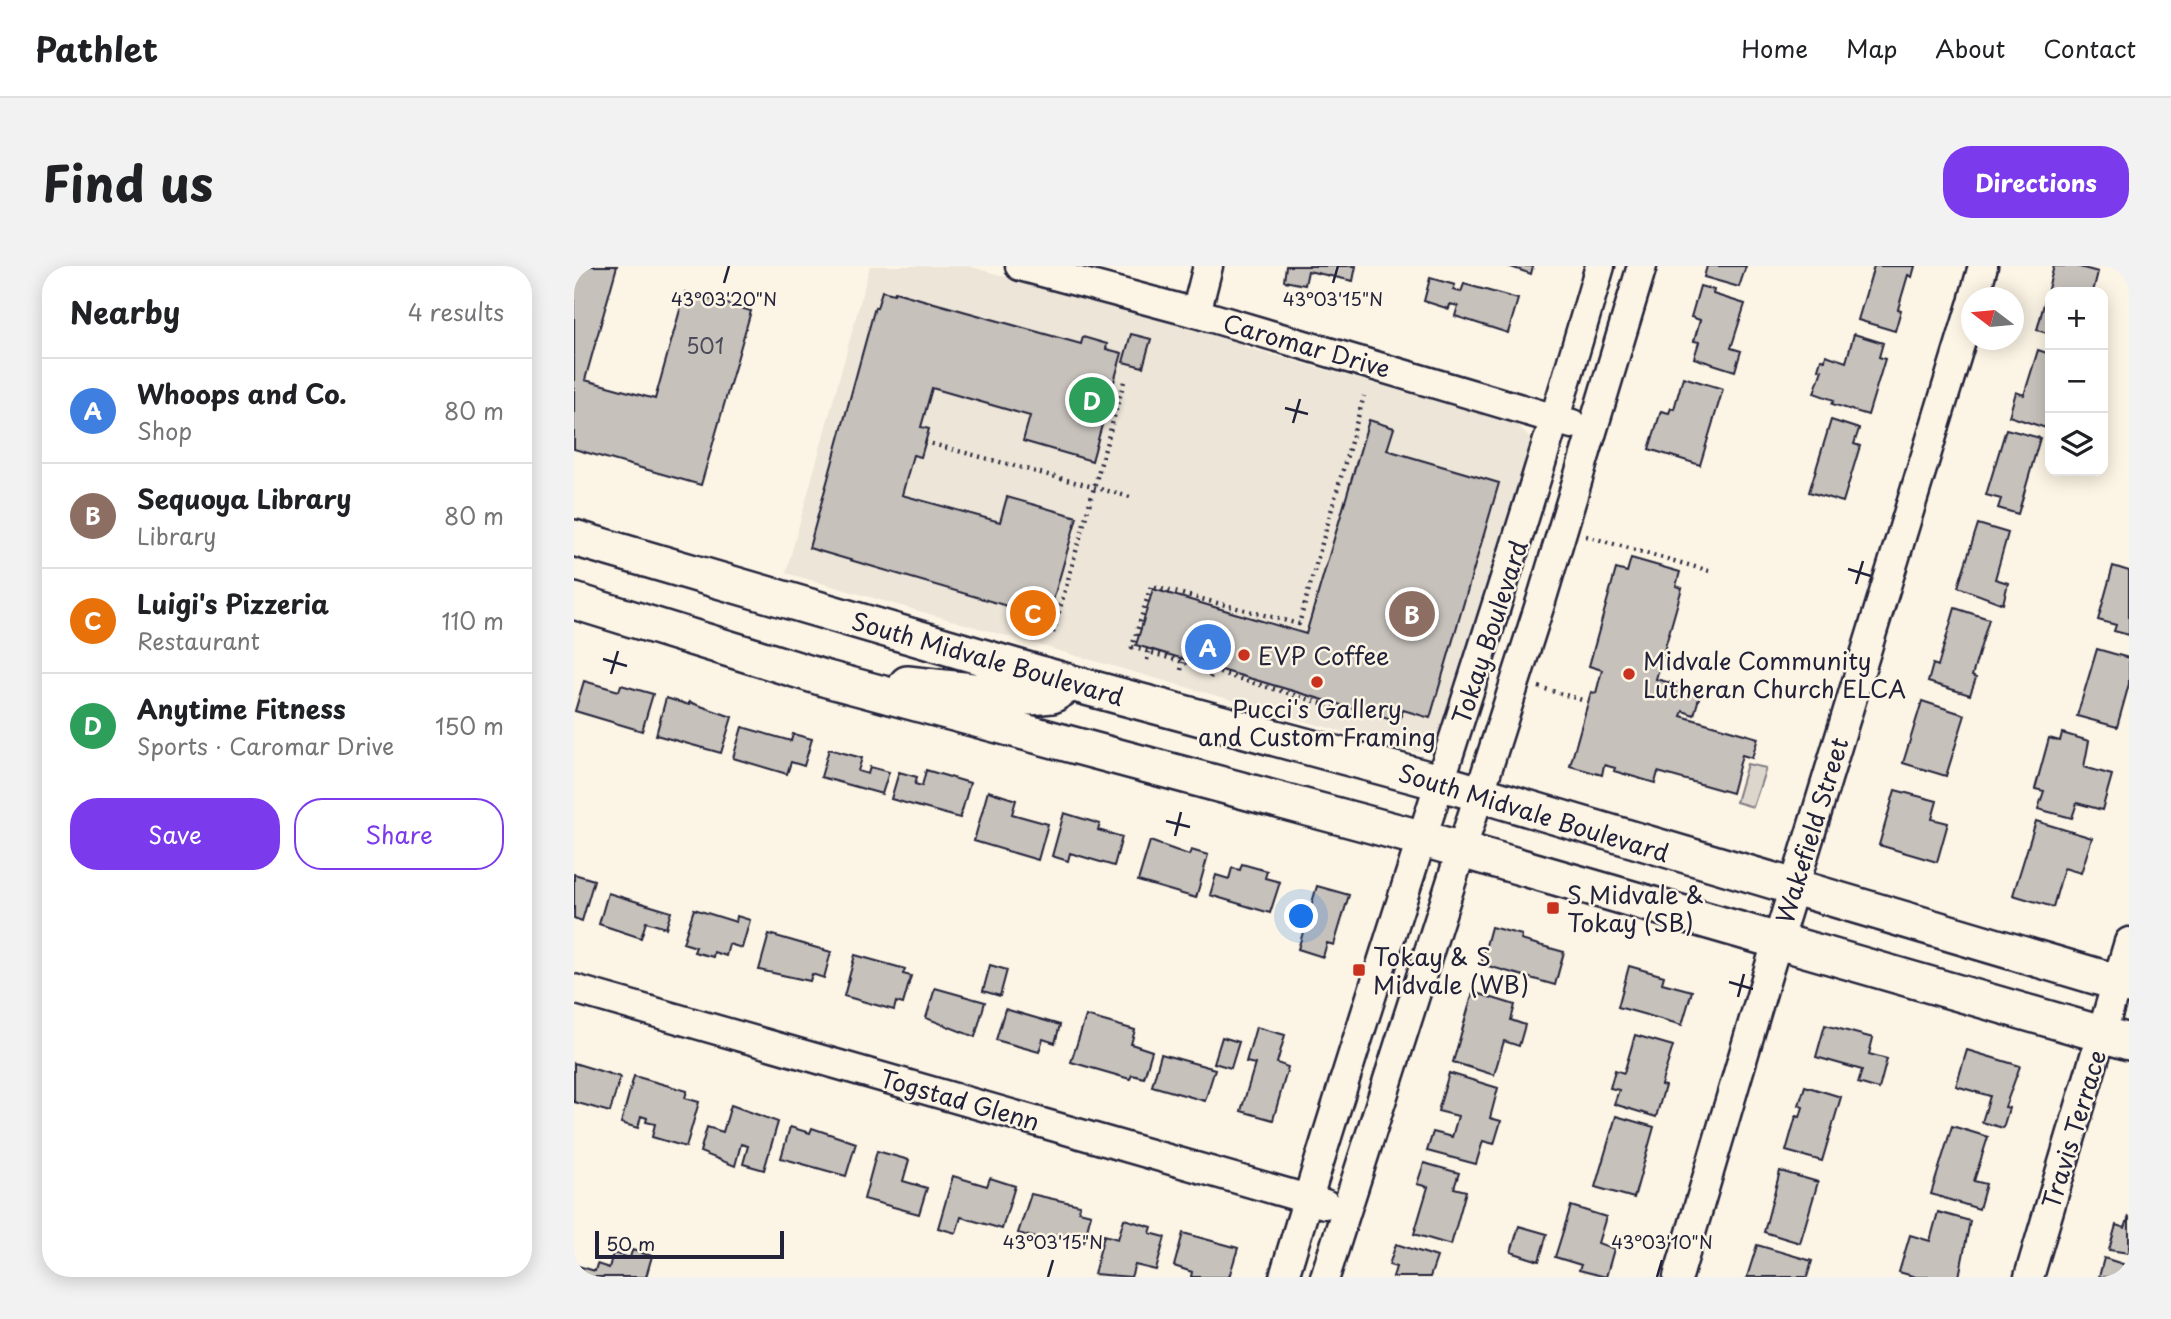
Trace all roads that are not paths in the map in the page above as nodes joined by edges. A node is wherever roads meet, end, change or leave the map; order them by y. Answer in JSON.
{"nodes":[{"id":1,"x":1020,"y":266,"type":"edge"},
{"id":2,"x":1208,"y":266,"type":"edge"},
{"id":3,"x":1600,"y":266,"type":"edge"},
{"id":4,"x":1642,"y":266,"type":"edge"},
{"id":5,"x":1983,"y":266,"type":"edge"},
{"id":6,"x":1977,"y":287,"type":"edge"},
{"id":7,"x":1196,"y":313,"type":"junction"},
{"id":8,"x":1961,"y":341,"type":"edge"},
{"id":9,"x":1556,"y":419,"type":"junction"},
{"id":10,"x":1592,"y":430,"type":"junction"},
{"id":11,"x":574,"y":538,"type":"edge"},
{"id":12,"x":574,"y":601,"type":"edge"},
{"id":13,"x":827,"y":679,"type":"junction"},
{"id":14,"x":1071,"y":683,"type":"junction"},
{"id":15,"x":1439,"y":782,"type":"junction"},
{"id":16,"x":1478,"y":794,"type":"junction"},
{"id":17,"x":1420,"y":838,"type":"junction"},
{"id":18,"x":1460,"y":850,"type":"junction"},
{"id":19,"x":1793,"y":889,"type":"junction"},
{"id":20,"x":1777,"y":942,"type":"junction"},
{"id":21,"x":2129,"y":942,"type":"edge"},
{"id":22,"x":2123,"y":985,"type":"edge"},
{"id":23,"x":574,"y":989,"type":"edge"},
{"id":24,"x":2116,"y":1038,"type":"edge"},
{"id":25,"x":1307,"y":1199,"type":"junction"},
{"id":26,"x":1345,"y":1211,"type":"junction"},
{"id":27,"x":1284,"y":1277,"type":"edge"},
{"id":28,"x":1325,"y":1277,"type":"edge"},
{"id":29,"x":1678,"y":1277,"type":"edge"},
{"id":30,"x":2029,"y":1277,"type":"edge"}],
"edges":[{"from":1,"to":7,"type":"street","name":"Caromar Drive"},
{"from":2,"to":7,"type":"street"},
{"from":3,"to":9,"type":"street","name":"Tokay Boulevard"},
{"from":4,"to":10,"type":"street","name":"Tokay Boulevard"},
{"from":5,"to":6,"type":"street"},
{"from":7,"to":9,"type":"street","name":"Caromar Drive"},
{"from":8,"to":19,"type":"street","name":"Wakefield Street"},
{"from":9,"to":10,"type":"street","name":"Caromar Drive"},
{"from":9,"to":15,"type":"street","name":"Tokay Boulevard"},
{"from":10,"to":16,"type":"street","name":"Tokay Boulevard"},
{"from":11,"to":14,"type":"main road","name":"South Midvale Boulevard"},
{"from":12,"to":13,"type":"main road"},
{"from":13,"to":14,"type":"main road"},
{"from":13,"to":17,"type":"main road"},
{"from":14,"to":15,"type":"main road","name":"South Midvale Boulevard"},
{"from":15,"to":16,"type":"main road","name":"South Midvale Boulevard"},
{"from":15,"to":17,"type":"street","name":"Tokay Boulevard"},
{"from":16,"to":18,"type":"street","name":"Tokay Boulevard"},
{"from":16,"to":19,"type":"main road","name":"South Midvale Boulevard"},
{"from":17,"to":18,"type":"main road"},
{"from":17,"to":25,"type":"street","name":"Tokay Boulevard"},
{"from":18,"to":20,"type":"main road"},
{"from":18,"to":26,"type":"street","name":"Tokay Boulevard"},
{"from":19,"to":20,"type":"street","name":"Wakefield Street"},
{"from":19,"to":22,"type":"main road","name":"South Midvale Boulevard"},
{"from":20,"to":24,"type":"main road"},
{"from":20,"to":29,"type":"street","name":"Wakefield Street"},
{"from":21,"to":22,"type":"street","name":"Travis Terrace"},
{"from":22,"to":24,"type":"street","name":"Travis Terrace"},
{"from":23,"to":25,"type":"street","name":"Togstad Glenn"},
{"from":24,"to":30,"type":"street","name":"Travis Terrace"},
{"from":25,"to":26,"type":"street","name":"Togstad Glenn"},
{"from":25,"to":27,"type":"street","name":"Tokay Boulevard"},
{"from":26,"to":28,"type":"street","name":"Tokay Boulevard"}]}
